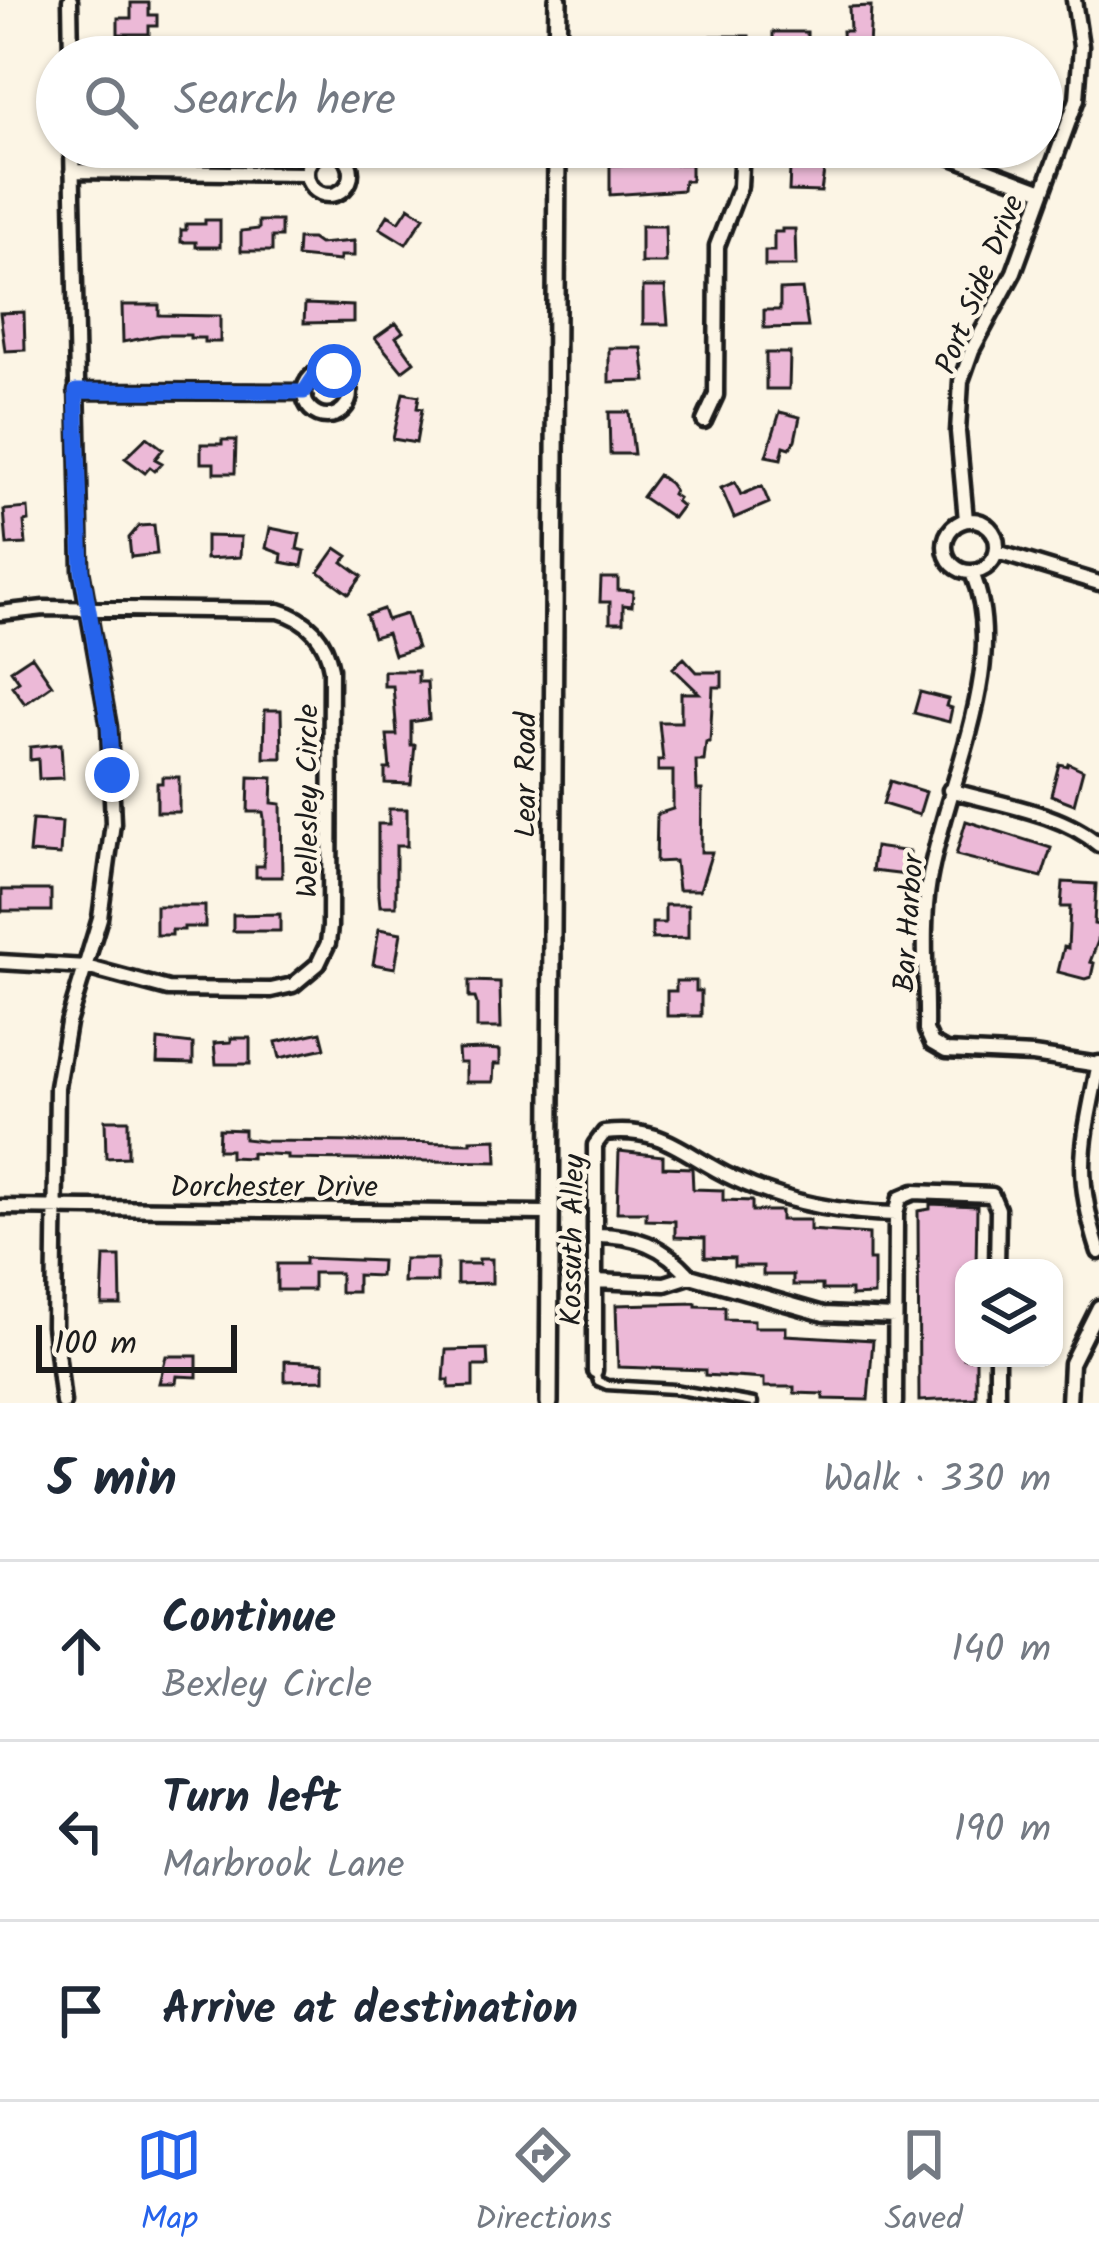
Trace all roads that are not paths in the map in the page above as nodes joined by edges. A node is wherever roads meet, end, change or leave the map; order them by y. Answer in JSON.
{"nodes":[{"id":1,"x":70,"y":0,"type":"edge"},
{"id":2,"x":558,"y":0,"type":"edge"},
{"id":3,"x":1075,"y":0,"type":"edge"},
{"id":4,"x":71,"y":36,"type":"edge"},
{"id":5,"x":557,"y":36,"type":"edge"},
{"id":6,"x":1063,"y":137,"type":"edge"},
{"id":7,"x":556,"y":168,"type":"edge"},
{"id":8,"x":741,"y":168,"type":"edge"},
{"id":9,"x":981,"y":168,"type":"edge"},
{"id":10,"x":1052,"y":168,"type":"edge"},
{"id":11,"x":72,"y":171,"type":"joint"},
{"id":12,"x":307,"y":174,"type":"dead end"},
{"id":13,"x":1043,"y":191,"type":"junction"},
{"id":14,"x":76,"y":391,"type":"junction"},
{"id":15,"x":304,"y":392,"type":"dead end"},
{"id":16,"x":704,"y":421,"type":"dead end"},
{"id":17,"x":966,"y":520,"type":"junction"},
{"id":18,"x":997,"y":552,"type":"junction"},
{"id":19,"x":972,"y":573,"type":"junction"},
{"id":20,"x":1099,"y":583,"type":"edge"},
{"id":21,"x":86,"y":608,"type":"junction"},
{"id":22,"x":0,"y":613,"type":"edge"},
{"id":23,"x":950,"y":790,"type":"junction"},
{"id":24,"x":1099,"y":844,"type":"edge"},
{"id":25,"x":0,"y":962,"type":"edge"},
{"id":26,"x":86,"y":967,"type":"junction"},
{"id":27,"x":1099,"y":1064,"type":"edge"},
{"id":28,"x":0,"y":1207,"type":"edge"},
{"id":29,"x":55,"y":1209,"type":"junction"},
{"id":30,"x":548,"y":1213,"type":"junction"},
{"id":31,"x":896,"y":1214,"type":"junction"},
{"id":32,"x":595,"y":1235,"type":"junction"},
{"id":33,"x":1099,"y":1252,"type":"edge"},
{"id":34,"x":998,"y":1259,"type":"edge"},
{"id":35,"x":690,"y":1276,"type":"junction"},
{"id":36,"x":595,"y":1281,"type":"junction"},
{"id":37,"x":1099,"y":1307,"type":"edge"},
{"id":38,"x":895,"y":1317,"type":"junction"},
{"id":39,"x":997,"y":1367,"type":"edge"},
{"id":40,"x":595,"y":1372,"type":"joint"},
{"id":41,"x":63,"y":1403,"type":"edge"},
{"id":42,"x":549,"y":1403,"type":"edge"},
{"id":43,"x":753,"y":1403,"type":"edge"},
{"id":44,"x":895,"y":1403,"type":"edge"},
{"id":45,"x":997,"y":1403,"type":"edge"},
{"id":46,"x":1069,"y":1403,"type":"edge"}],
"edges":[{"from":1,"to":4,"type":"street"},
{"from":2,"to":5,"type":"street"},
{"from":3,"to":6,"type":"street","name":"Port Side Drive"},
{"from":7,"to":30,"type":"street","name":"Lear Road"},
{"from":8,"to":16,"type":"street"},
{"from":9,"to":13,"type":"street"},
{"from":10,"to":13,"type":"street","name":"Port Side Drive"},
{"from":11,"to":12,"type":"street"},
{"from":11,"to":14,"type":"street"},
{"from":13,"to":17,"type":"street","name":"Port Side Drive"},
{"from":14,"to":15,"type":"street"},
{"from":14,"to":21,"type":"street"},
{"from":17,"to":18,"type":"street"},
{"from":17,"to":19,"type":"street","name":"Port Side Drive"},
{"from":18,"to":19,"type":"street"},
{"from":18,"to":20,"type":"street"},
{"from":19,"to":23,"type":"street","name":"Bar Harbor"},
{"from":21,"to":22,"type":"street","name":"Wellesley Circle"},
{"from":21,"to":26,"type":"street"},
{"from":21,"to":26,"type":"street","name":"Wellesley Circle"},
{"from":23,"to":24,"type":"street"},
{"from":23,"to":27,"type":"street","name":"Bar Harbor"},
{"from":25,"to":26,"type":"street","name":"Wellesley Circle"},
{"from":26,"to":29,"type":"street"},
{"from":27,"to":33,"type":"street"},
{"from":28,"to":29,"type":"street","name":"Dorchester Drive"},
{"from":29,"to":30,"type":"street","name":"Dorchester Drive"},
{"from":29,"to":41,"type":"street"},
{"from":30,"to":42,"type":"street","name":"Lear Road"},
{"from":31,"to":32,"type":"street","name":"Kossuth Alley"},
{"from":31,"to":34,"type":"street"},
{"from":31,"to":38,"type":"street"},
{"from":32,"to":35,"type":"street"},
{"from":32,"to":36,"type":"street","name":"Kossuth Alley"},
{"from":35,"to":36,"type":"street"},
{"from":35,"to":38,"type":"street"},
{"from":36,"to":40,"type":"street","name":"Kossuth Alley"},
{"from":37,"to":46,"type":"street"},
{"from":38,"to":44,"type":"street"},
{"from":39,"to":45,"type":"street"},
{"from":40,"to":43,"type":"lane"}]}
